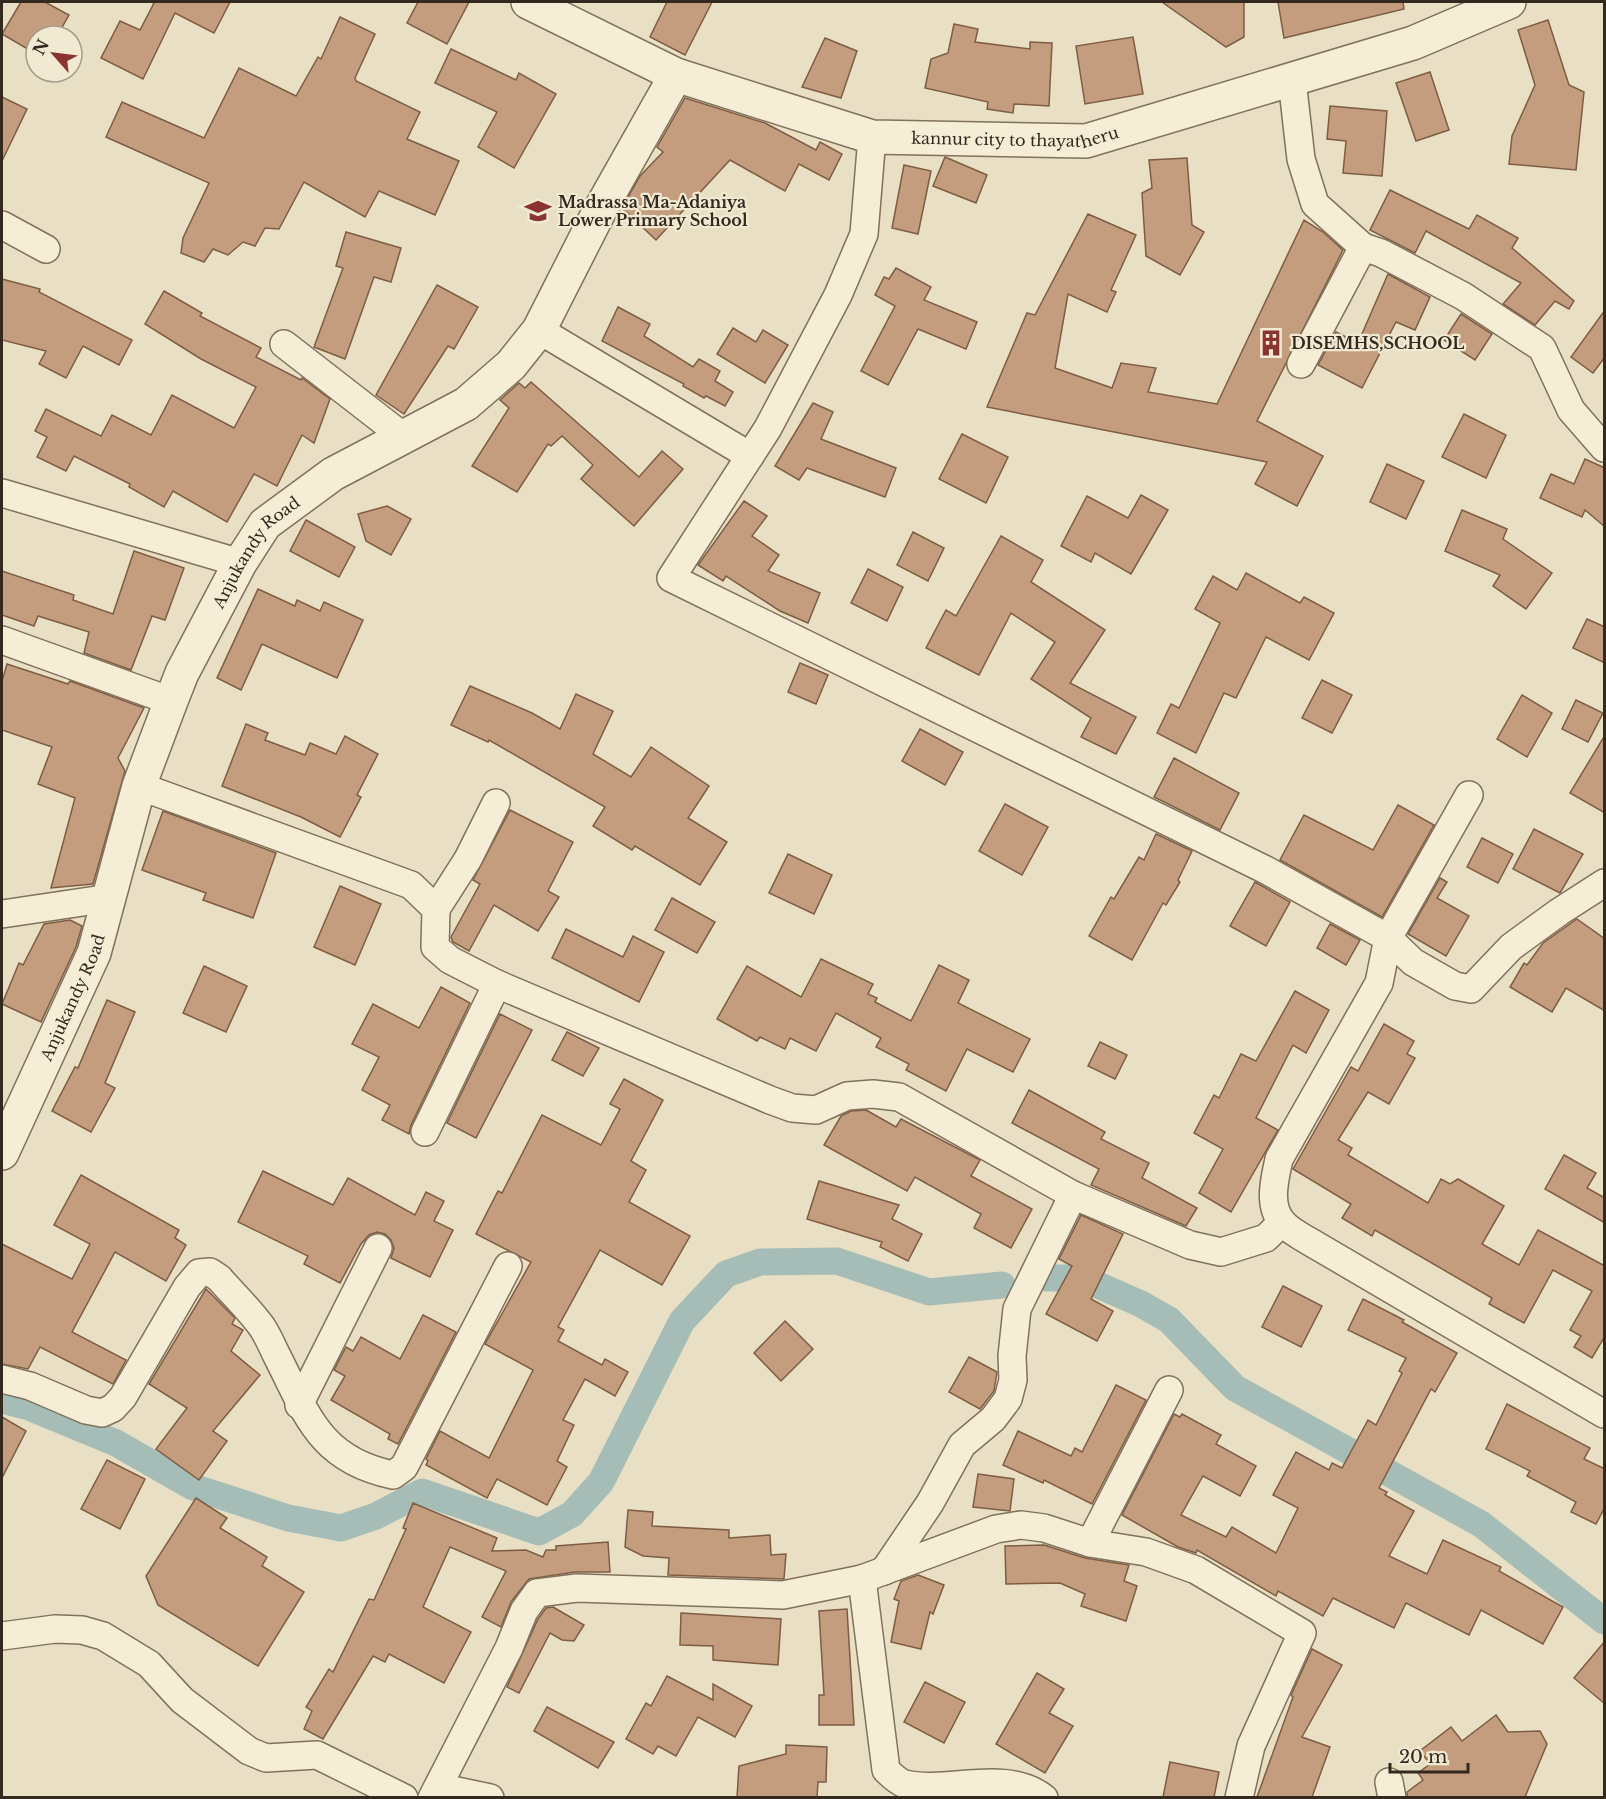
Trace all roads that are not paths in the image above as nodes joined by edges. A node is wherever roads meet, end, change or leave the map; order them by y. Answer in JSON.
{"nodes":[{"id":1,"x":528,"y":2,"type":"edge"},
{"id":2,"x":1509,"y":2,"type":"edge"},
{"id":3,"x":676,"y":75,"type":"junction"},
{"id":4,"x":1292,"y":80,"type":"junction"},
{"id":5,"x":872,"y":137,"type":"junction"},
{"id":6,"x":2,"y":225,"type":"edge"},
{"id":7,"x":1363,"y":247,"type":"junction"},
{"id":8,"x":46,"y":249,"type":"dead end"},
{"id":9,"x":539,"y":330,"type":"junction"},
{"id":10,"x":284,"y":344,"type":"dead end"},
{"id":11,"x":1301,"y":364,"type":"dead end"},
{"id":12,"x":405,"y":438,"type":"junction"},
{"id":13,"x":1605,"y":448,"type":"edge"},
{"id":14,"x":750,"y":456,"type":"junction"},
{"id":15,"x":2,"y":493,"type":"edge"},
{"id":16,"x":240,"y":563,"type":"junction"},
{"id":17,"x":2,"y":640,"type":"edge"},
{"id":18,"x":171,"y":701,"type":"junction"},
{"id":19,"x":139,"y":786,"type":"junction"},
{"id":20,"x":1469,"y":795,"type":"dead end"},
{"id":21,"x":496,"y":803,"type":"dead end"},
{"id":22,"x":1604,"y":883,"type":"edge"},
{"id":23,"x":110,"y":898,"type":"junction"},
{"id":24,"x":436,"y":909,"type":"junction"},
{"id":25,"x":2,"y":914,"type":"edge"},
{"id":26,"x":1388,"y":938,"type":"junction"},
{"id":27,"x":497,"y":984,"type":"junction"},
{"id":28,"x":425,"y":1132,"type":"dead end"},
{"id":29,"x":2,"y":1153,"type":"edge"},
{"id":30,"x":1073,"y":1195,"type":"junction"},
{"id":31,"x":1282,"y":1222,"type":"junction"},
{"id":32,"x":378,"y":1248,"type":"dead end"},
{"id":33,"x":508,"y":1266,"type":"dead end"},
{"id":34,"x":2,"y":1379,"type":"edge"},
{"id":35,"x":1170,"y":1390,"type":"dead end"},
{"id":36,"x":299,"y":1405,"type":"junction"},
{"id":37,"x":1605,"y":1414,"type":"edge"},
{"id":38,"x":1090,"y":1543,"type":"junction"},
{"id":39,"x":873,"y":1575,"type":"junction"},
{"id":40,"x":2,"y":1636,"type":"edge"},
{"id":41,"x":895,"y":1790,"type":"edge"},
{"id":42,"x":435,"y":1792,"type":"edge"},
{"id":43,"x":404,"y":1797,"type":"edge"},
{"id":44,"x":490,"y":1797,"type":"edge"},
{"id":45,"x":1044,"y":1797,"type":"edge"},
{"id":46,"x":1239,"y":1797,"type":"edge"}],
"edges":[{"from":1,"to":3,"type":"street","name":"kannur city to thayatheru"},
{"from":2,"to":4,"type":"street","name":"kannur city to thayatheru"},
{"from":3,"to":5,"type":"street","name":"kannur city to thayatheru"},
{"from":3,"to":9,"type":"street","name":"Anjukandy Road"},
{"from":4,"to":5,"type":"street","name":"kannur city to thayatheru"},
{"from":4,"to":7,"type":"street"},
{"from":5,"to":14,"type":"street"},
{"from":6,"to":8,"type":"street"},
{"from":7,"to":11,"type":"street"},
{"from":7,"to":13,"type":"street"},
{"from":9,"to":12,"type":"street","name":"Anjukandy Road"},
{"from":9,"to":14,"type":"street"},
{"from":10,"to":12,"type":"street"},
{"from":12,"to":16,"type":"street","name":"Anjukandy Road"},
{"from":14,"to":26,"type":"street"},
{"from":15,"to":16,"type":"street"},
{"from":16,"to":18,"type":"street","name":"Anjukandy Road"},
{"from":17,"to":18,"type":"street"},
{"from":18,"to":19,"type":"street","name":"Anjukandy Road"},
{"from":19,"to":23,"type":"street","name":"Anjukandy Road"},
{"from":19,"to":24,"type":"street"},
{"from":20,"to":26,"type":"street"},
{"from":21,"to":24,"type":"street"},
{"from":22,"to":26,"type":"street"},
{"from":23,"to":25,"type":"street"},
{"from":23,"to":29,"type":"street","name":"Anjukandy Road"},
{"from":24,"to":27,"type":"street"},
{"from":26,"to":31,"type":"street"},
{"from":27,"to":28,"type":"street"},
{"from":27,"to":30,"type":"street"},
{"from":30,"to":31,"type":"street"},
{"from":30,"to":39,"type":"street"},
{"from":31,"to":37,"type":"street"},
{"from":32,"to":36,"type":"street"},
{"from":33,"to":36,"type":"street"},
{"from":34,"to":36,"type":"street"},
{"from":35,"to":38,"type":"street"},
{"from":38,"to":39,"type":"street"},
{"from":38,"to":46,"type":"street"},
{"from":39,"to":41,"type":"street"},
{"from":39,"to":42,"type":"street"},
{"from":40,"to":43,"type":"street"},
{"from":41,"to":45,"type":"street"},
{"from":42,"to":44,"type":"street"}]}
